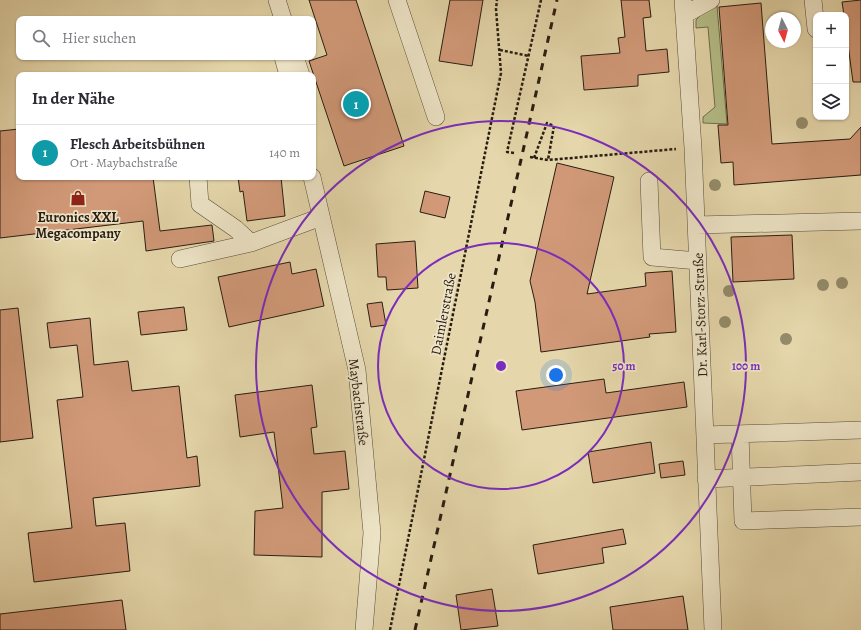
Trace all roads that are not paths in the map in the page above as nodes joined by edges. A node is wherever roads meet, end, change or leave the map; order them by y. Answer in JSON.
{"nodes":[{"id":1,"x":267,"y":0,"type":"edge"},
{"id":2,"x":277,"y":0,"type":"edge"},
{"id":3,"x":397,"y":0,"type":"edge"},
{"id":4,"x":711,"y":0,"type":"edge"},
{"id":5,"x":813,"y":0,"type":"edge"},
{"id":6,"x":684,"y":7,"type":"edge"},
{"id":7,"x":814,"y":12,"type":"edge"},
{"id":8,"x":271,"y":16,"type":"edge"},
{"id":9,"x":282,"y":16,"type":"edge"},
{"id":10,"x":284,"y":60,"type":"edge"},
{"id":11,"x":296,"y":60,"type":"edge"},
{"id":12,"x":287,"y":72,"type":"edge"},
{"id":13,"x":300,"y":72,"type":"edge"},
{"id":14,"x":436,"y":117,"type":"dead end"},
{"id":15,"x":198,"y":180,"type":"edge"},
{"id":16,"x":313,"y":180,"type":"edge"},
{"id":17,"x":649,"y":181,"type":"dead end"},
{"id":18,"x":320,"y":216,"type":"junction"},
{"id":19,"x":861,"y":221,"type":"edge"},
{"id":20,"x":696,"y":225,"type":"junction"},
{"id":21,"x":251,"y":243,"type":"junction"},
{"id":22,"x":180,"y":259,"type":"dead end"},
{"id":23,"x":698,"y":261,"type":"junction"},
{"id":24,"x":861,"y":430,"type":"edge"},
{"id":25,"x":740,"y":434,"type":"junction"},
{"id":26,"x":705,"y":435,"type":"junction"},
{"id":27,"x":861,"y":472,"type":"edge"},
{"id":28,"x":742,"y":478,"type":"junction"},
{"id":29,"x":706,"y":479,"type":"junction"},
{"id":30,"x":861,"y":517,"type":"edge"},
{"id":31,"x":364,"y":630,"type":"edge"},
{"id":32,"x":713,"y":630,"type":"edge"}],
"edges":[{"from":1,"to":8,"type":"street"},
{"from":2,"to":9,"type":"street"},
{"from":3,"to":14,"type":"street"},
{"from":4,"to":6,"type":"street"},
{"from":5,"to":7,"type":"street"},
{"from":6,"to":20,"type":"street","name":"Dr. Karl-Storz-Straße"},
{"from":10,"to":12,"type":"street"},
{"from":11,"to":13,"type":"street"},
{"from":15,"to":21,"type":"street"},
{"from":16,"to":18,"type":"street","name":"Maybachstraße"},
{"from":17,"to":23,"type":"street"},
{"from":18,"to":21,"type":"street"},
{"from":18,"to":31,"type":"street","name":"Maybachstraße"},
{"from":19,"to":20,"type":"street"},
{"from":20,"to":23,"type":"street","name":"Dr. Karl-Storz-Straße"},
{"from":21,"to":22,"type":"street"},
{"from":23,"to":26,"type":"street","name":"Dr. Karl-Storz-Straße"},
{"from":24,"to":25,"type":"street"},
{"from":25,"to":26,"type":"street"},
{"from":25,"to":28,"type":"street"},
{"from":26,"to":29,"type":"street","name":"Dr. Karl-Storz-Straße"},
{"from":27,"to":28,"type":"street"},
{"from":28,"to":29,"type":"street"},
{"from":28,"to":30,"type":"street"},
{"from":29,"to":32,"type":"street","name":"Dr. Karl-Storz-Straße"}]}
